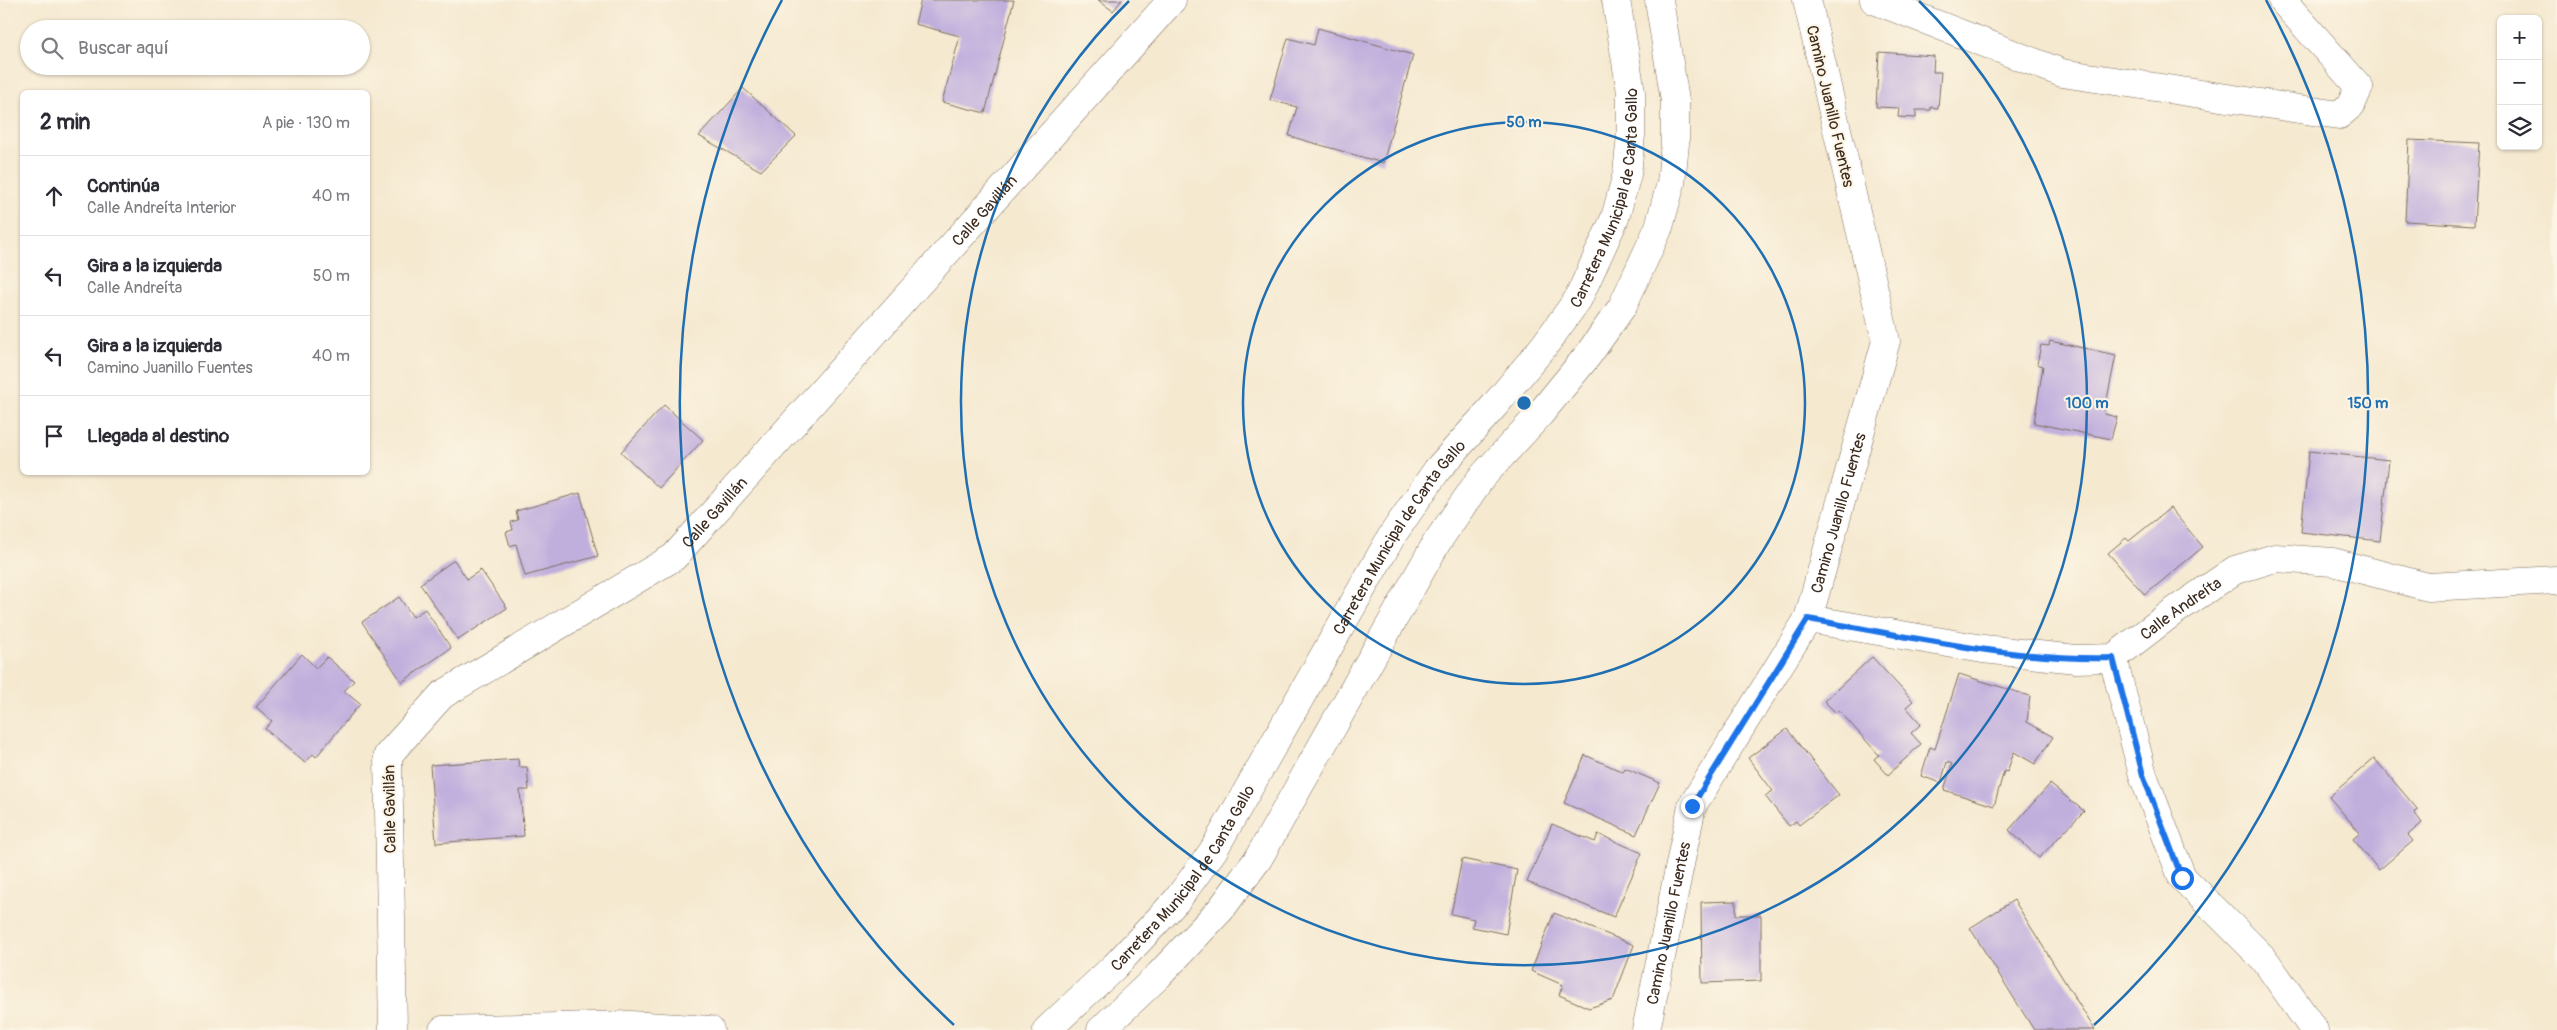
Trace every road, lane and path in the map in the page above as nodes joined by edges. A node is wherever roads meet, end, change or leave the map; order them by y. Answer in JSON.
{"nodes":[{"id":1,"x":1172,"y":0,"type":"edge"},
{"id":2,"x":1616,"y":0,"type":"edge"},
{"id":3,"x":1659,"y":0,"type":"edge"},
{"id":4,"x":1807,"y":0,"type":"edge"},
{"id":5,"x":1874,"y":0,"type":"edge"},
{"id":6,"x":2282,"y":0,"type":"edge"},
{"id":7,"x":2557,"y":580,"type":"edge"},
{"id":8,"x":1808,"y":619,"type":"junction"},
{"id":9,"x":2113,"y":658,"type":"junction"},
{"id":10,"x":393,"y":1030,"type":"edge"},
{"id":11,"x":443,"y":1030,"type":"edge"},
{"id":12,"x":710,"y":1030,"type":"edge"},
{"id":13,"x":1047,"y":1030,"type":"edge"},
{"id":14,"x":1101,"y":1030,"type":"edge"},
{"id":15,"x":1646,"y":1030,"type":"edge"},
{"id":16,"x":2314,"y":1030,"type":"edge"}],
"edges":[{"from":1,"to":10,"type":"street","name":"Calle Gavillán"},
{"from":2,"to":13,"type":"street","name":"Carretera Municipal de Canta Gallo"},
{"from":3,"to":14,"type":"street","name":"Carretera Municipal de Canta Gallo"},
{"from":4,"to":8,"type":"street","name":"Camino Juanillo Fuentes"},
{"from":5,"to":6,"type":"street"},
{"from":7,"to":9,"type":"street","name":"Calle Andreíta"},
{"from":8,"to":9,"type":"street"},
{"from":8,"to":15,"type":"street","name":"Camino Juanillo Fuentes"},
{"from":9,"to":16,"type":"street"},
{"from":11,"to":12,"type":"street"}]}
